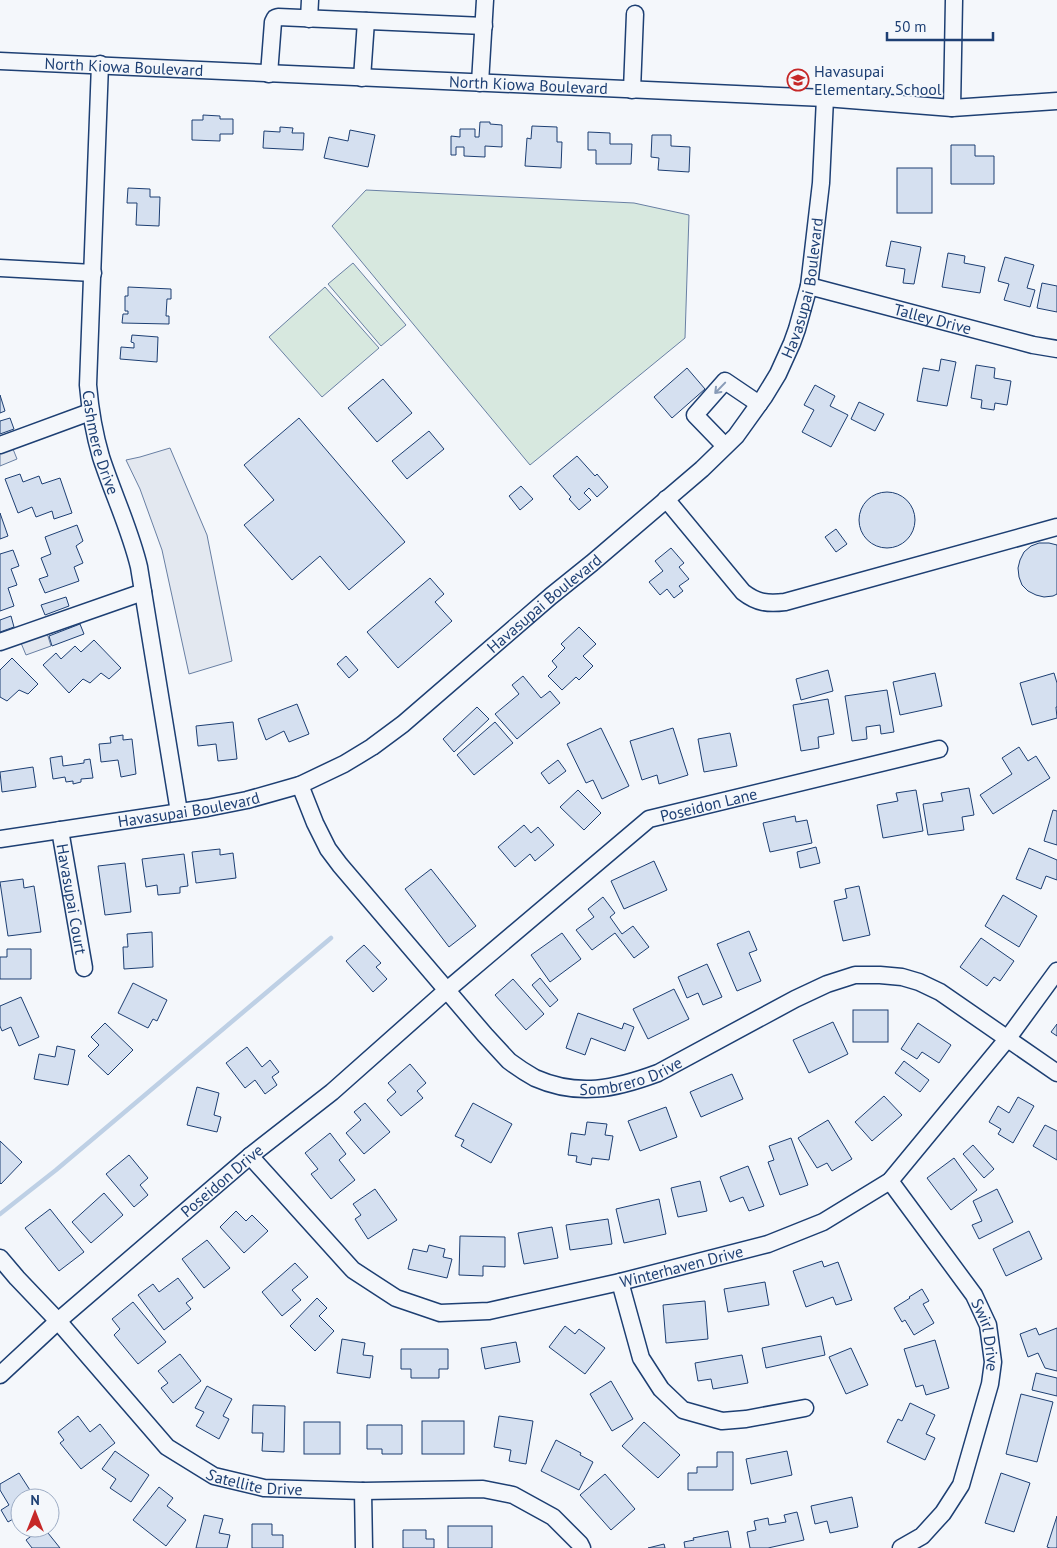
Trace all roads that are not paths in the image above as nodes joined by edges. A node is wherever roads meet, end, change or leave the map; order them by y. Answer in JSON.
{"nodes":[{"id":1,"x":310,"y":0,"type":"edge"},
{"id":2,"x":485,"y":0,"type":"edge"},
{"id":3,"x":954,"y":0,"type":"edge"},
{"id":4,"x":635,"y":14,"type":"dead end"},
{"id":5,"x":309,"y":19,"type":"junction"},
{"id":6,"x":366,"y":21,"type":"junction"},
{"id":7,"x":484,"y":26,"type":"junction"},
{"id":8,"x":0,"y":61,"type":"edge"},
{"id":9,"x":100,"y":64,"type":"junction"},
{"id":10,"x":269,"y":74,"type":"junction"},
{"id":11,"x":362,"y":78,"type":"junction"},
{"id":12,"x":480,"y":83,"type":"junction"},
{"id":13,"x":632,"y":90,"type":"junction"},
{"id":14,"x":825,"y":98,"type":"junction"},
{"id":15,"x":1057,"y":101,"type":"edge"},
{"id":16,"x":952,"y":108,"type":"junction"},
{"id":17,"x":0,"y":268,"type":"edge"},
{"id":18,"x":93,"y":273,"type":"junction"},
{"id":19,"x":809,"y":286,"type":"junction"},
{"id":20,"x":1057,"y":349,"type":"edge"},
{"id":21,"x":759,"y":404,"type":"junction"},
{"id":22,"x":90,"y":412,"type":"junction"},
{"id":23,"x":0,"y":446,"type":"edge"},
{"id":24,"x":725,"y":446,"type":"junction"},
{"id":25,"x":666,"y":499,"type":"junction"},
{"id":26,"x":1057,"y":527,"type":"edge"},
{"id":27,"x":143,"y":592,"type":"junction"},
{"id":28,"x":0,"y":642,"type":"edge"},
{"id":29,"x":939,"y":749,"type":"dead end"},
{"id":30,"x":300,"y":785,"type":"junction"},
{"id":31,"x":179,"y":812,"type":"junction"},
{"id":32,"x":60,"y":830,"type":"junction"},
{"id":33,"x":0,"y":839,"type":"edge"},
{"id":34,"x":84,"y":968,"type":"dead end"},
{"id":35,"x":1057,"y":971,"type":"edge"},
{"id":36,"x":447,"y":990,"type":"junction"},
{"id":37,"x":1008,"y":1038,"type":"junction"},
{"id":38,"x":1057,"y":1073,"type":"edge"},
{"id":39,"x":250,"y":1156,"type":"junction"},
{"id":40,"x":890,"y":1181,"type":"junction"},
{"id":41,"x":0,"y":1258,"type":"edge"},
{"id":42,"x":620,"y":1282,"type":"junction"},
{"id":43,"x":58,"y":1321,"type":"junction"},
{"id":44,"x":0,"y":1375,"type":"edge"},
{"id":45,"x":805,"y":1408,"type":"dead end"},
{"id":46,"x":363,"y":1490,"type":"junction"},
{"id":47,"x":364,"y":1548,"type":"edge"},
{"id":48,"x":582,"y":1548,"type":"edge"},
{"id":49,"x":901,"y":1548,"type":"edge"}],
"edges":[{"from":1,"to":5,"type":"street"},
{"from":2,"to":7,"type":"street"},
{"from":3,"to":16,"type":"street"},
{"from":4,"to":13,"type":"street"},
{"from":5,"to":6,"type":"street"},
{"from":5,"to":10,"type":"street"},
{"from":6,"to":7,"type":"street"},
{"from":6,"to":11,"type":"street"},
{"from":7,"to":12,"type":"street"},
{"from":8,"to":9,"type":"street","name":"North Kiowa Boulevard"},
{"from":9,"to":10,"type":"street","name":"North Kiowa Boulevard"},
{"from":9,"to":18,"type":"street","name":"Cashmere Drive"},
{"from":10,"to":11,"type":"street","name":"North Kiowa Boulevard"},
{"from":11,"to":12,"type":"street","name":"North Kiowa Boulevard"},
{"from":12,"to":13,"type":"street","name":"North Kiowa Boulevard"},
{"from":13,"to":14,"type":"street","name":"North Kiowa Boulevard"},
{"from":14,"to":16,"type":"street","name":"North Kiowa Boulevard"},
{"from":14,"to":19,"type":"street","name":"Havasupai Boulevard"},
{"from":15,"to":16,"type":"street","name":"North Kiowa Boulevard"},
{"from":17,"to":18,"type":"street"},
{"from":18,"to":22,"type":"street","name":"Cashmere Drive"},
{"from":19,"to":20,"type":"street","name":"Talley Drive"},
{"from":19,"to":21,"type":"street","name":"Havasupai Boulevard"},
{"from":21,"to":24,"type":"street","name":"Havasupai Boulevard"},
{"from":21,"to":24,"type":"street","one_way":true},
{"from":22,"to":23,"type":"street"},
{"from":22,"to":27,"type":"street","name":"Cashmere Drive"},
{"from":24,"to":25,"type":"street","name":"Havasupai Boulevard"},
{"from":25,"to":26,"type":"street"},
{"from":25,"to":30,"type":"street","name":"Havasupai Boulevard"},
{"from":27,"to":28,"type":"street"},
{"from":27,"to":31,"type":"street","name":"Cashmere Drive"},
{"from":29,"to":36,"type":"street","name":"Poseidon Lane"},
{"from":30,"to":31,"type":"street","name":"Havasupai Boulevard"},
{"from":30,"to":36,"type":"street","name":"Sombrero Drive"},
{"from":31,"to":32,"type":"street","name":"Havasupai Boulevard"},
{"from":32,"to":33,"type":"street","name":"Havasupai Boulevard"},
{"from":32,"to":34,"type":"street","name":"Havasupai Court"},
{"from":35,"to":37,"type":"street","name":"Winterhaven Drive"},
{"from":36,"to":37,"type":"street","name":"Sombrero Drive"},
{"from":36,"to":39,"type":"street","name":"Poseidon Drive"},
{"from":37,"to":38,"type":"street","name":"Sombrero Drive"},
{"from":37,"to":40,"type":"street","name":"Winterhaven Drive"},
{"from":39,"to":42,"type":"street","name":"Winterhaven Drive"},
{"from":39,"to":43,"type":"street","name":"Poseidon Drive"},
{"from":40,"to":42,"type":"street","name":"Winterhaven Drive"},
{"from":40,"to":49,"type":"street","name":"Swirl Drive"},
{"from":41,"to":43,"type":"street","name":"Satellite Drive"},
{"from":42,"to":45,"type":"street"},
{"from":43,"to":44,"type":"street","name":"Poseidon Drive"},
{"from":43,"to":46,"type":"street","name":"Satellite Drive"},
{"from":46,"to":47,"type":"street"},
{"from":46,"to":48,"type":"street","name":"Satellite Drive"}]}
